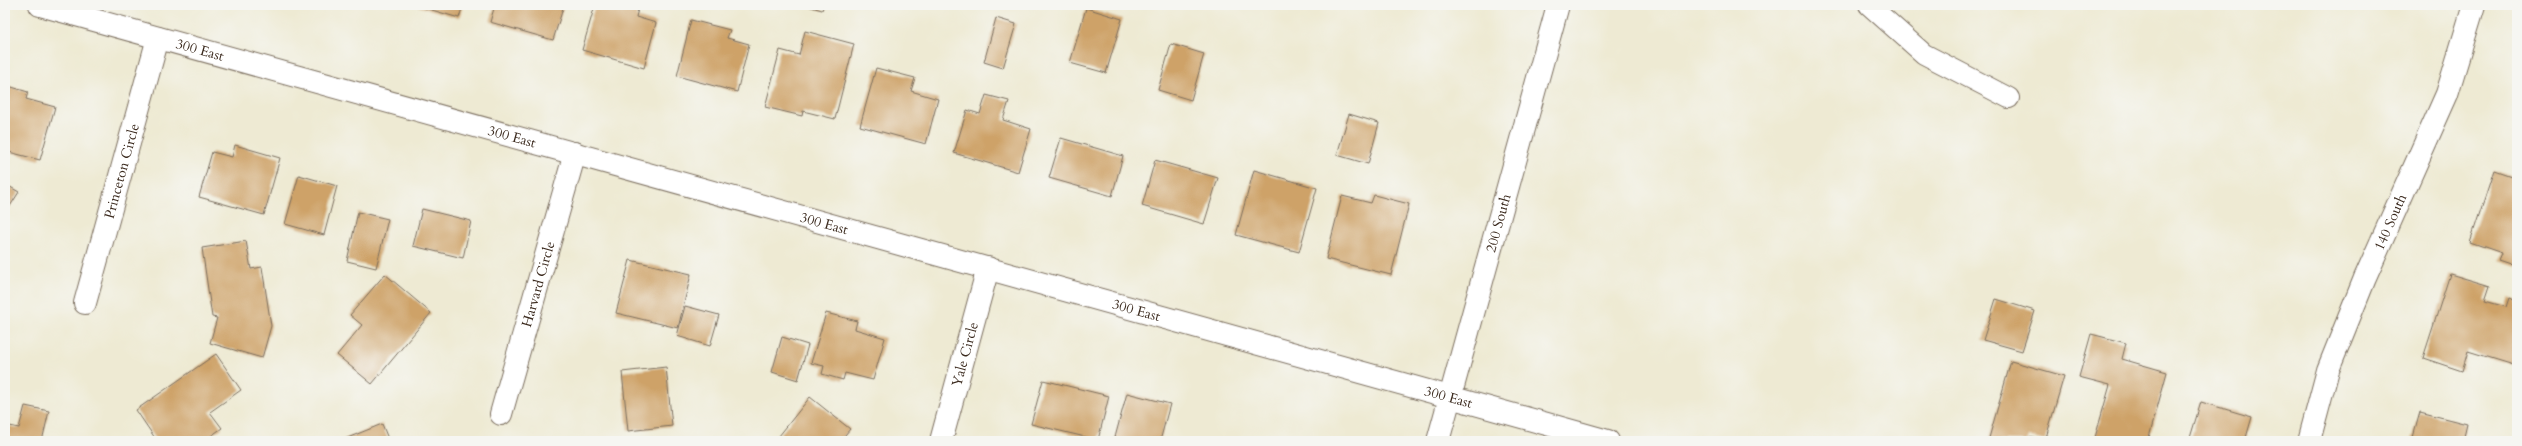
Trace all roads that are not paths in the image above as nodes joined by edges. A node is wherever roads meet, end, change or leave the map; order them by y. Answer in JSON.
{"nodes":[{"id":1,"x":40,"y":5,"type":"edge"},
{"id":2,"x":1558,"y":5,"type":"edge"},
{"id":3,"x":1869,"y":5,"type":"edge"},
{"id":4,"x":2474,"y":5,"type":"edge"},
{"id":5,"x":158,"y":38,"type":"junction"},
{"id":6,"x":2009,"y":98,"type":"dead end"},
{"id":7,"x":575,"y":154,"type":"junction"},
{"id":8,"x":988,"y":268,"type":"junction"},
{"id":9,"x":85,"y":303,"type":"dead end"},
{"id":10,"x":1450,"y":397,"type":"junction"},
{"id":11,"x":501,"y":414,"type":"dead end"},
{"id":12,"x":941,"y":441,"type":"edge"},
{"id":13,"x":1438,"y":441,"type":"edge"},
{"id":14,"x":1608,"y":441,"type":"edge"},
{"id":15,"x":2309,"y":441,"type":"edge"}],
"edges":[{"from":1,"to":5,"type":"street","name":"300 East"},
{"from":2,"to":10,"type":"street","name":"200 South"},
{"from":3,"to":6,"type":"lane"},
{"from":4,"to":15,"type":"street","name":"140 South"},
{"from":5,"to":7,"type":"street","name":"300 East"},
{"from":5,"to":9,"type":"street","name":"Princeton Circle"},
{"from":7,"to":8,"type":"street","name":"300 East"},
{"from":7,"to":11,"type":"street","name":"Harvard Circle"},
{"from":8,"to":10,"type":"street","name":"300 East"},
{"from":8,"to":12,"type":"street","name":"Yale Circle"},
{"from":10,"to":13,"type":"street","name":"200 South"},
{"from":10,"to":14,"type":"street","name":"300 East"}]}
